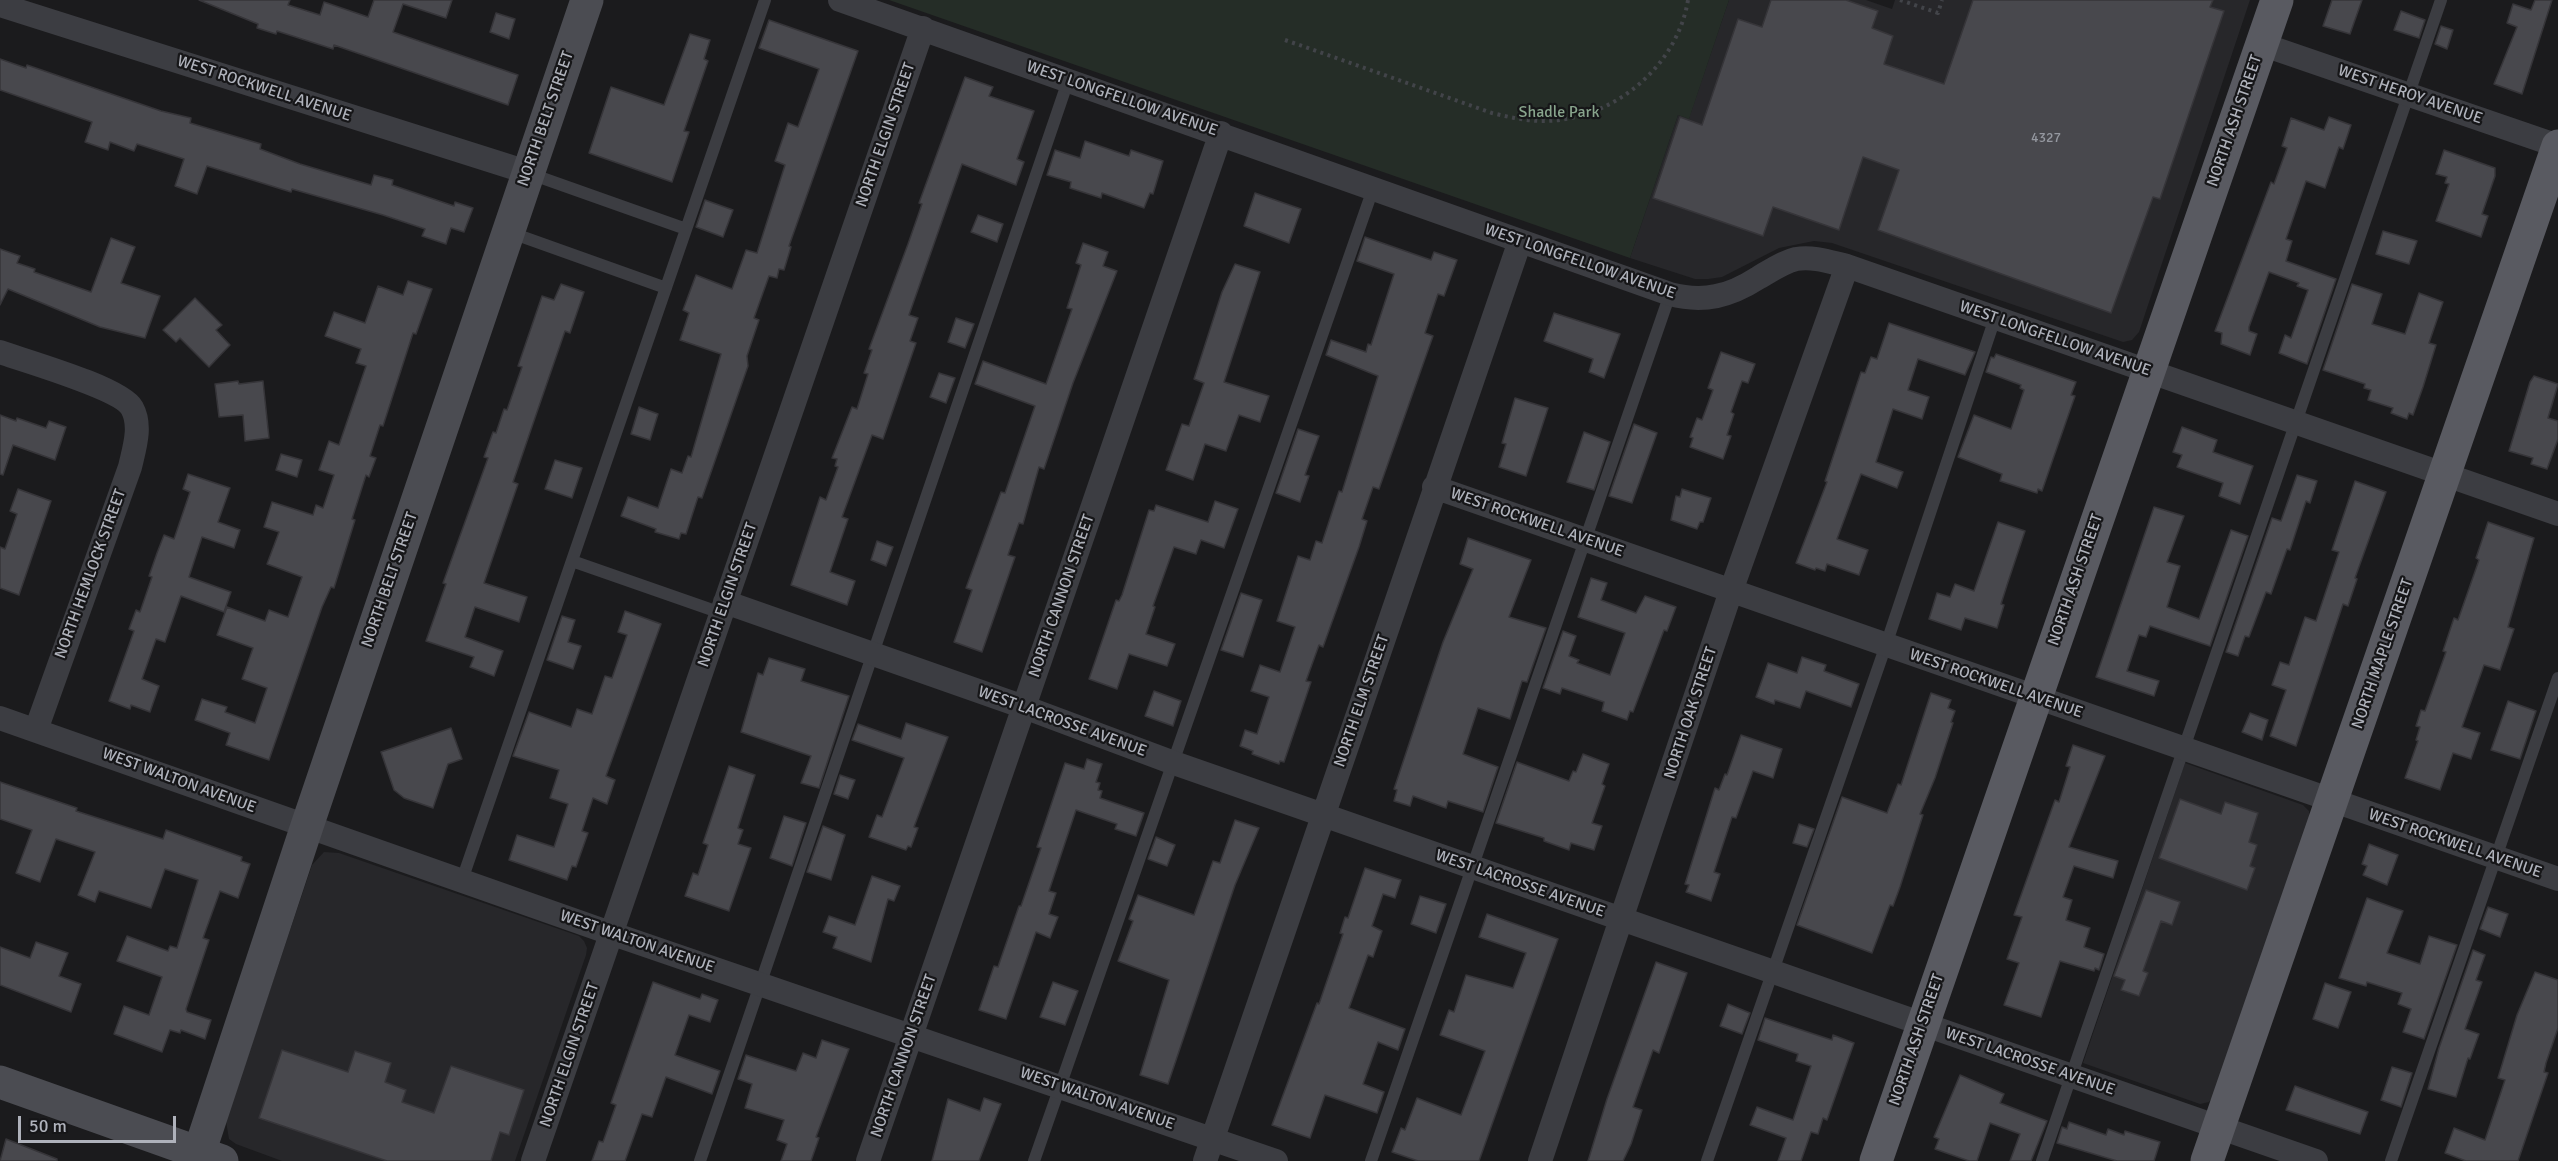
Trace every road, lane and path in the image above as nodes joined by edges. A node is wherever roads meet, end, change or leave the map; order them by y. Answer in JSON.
{"nodes":[{"id":1,"x":587,"y":0,"type":"edge"},
{"id":2,"x":765,"y":0,"type":"edge"},
{"id":3,"x":840,"y":0,"type":"edge"},
{"id":4,"x":1688,"y":0,"type":"edge"},
{"id":5,"x":1900,"y":0,"type":"edge"},
{"id":6,"x":1942,"y":0,"type":"edge"},
{"id":7,"x":2277,"y":0,"type":"edge"},
{"id":8,"x":2441,"y":0,"type":"edge"},
{"id":9,"x":0,"y":5,"type":"edge"},
{"id":10,"x":922,"y":28,"type":"junction"},
{"id":11,"x":1285,"y":40,"type":"dead end"},
{"id":12,"x":2261,"y":44,"type":"junction"},
{"id":13,"x":1068,"y":81,"type":"junction"},
{"id":14,"x":2409,"y":95,"type":"junction"},
{"id":15,"x":1221,"y":134,"type":"junction"},
{"id":16,"x":2558,"y":146,"type":"edge"},
{"id":17,"x":527,"y":172,"type":"junction"},
{"id":18,"x":1372,"y":189,"type":"junction"},
{"id":19,"x":686,"y":229,"type":"junction"},
{"id":20,"x":507,"y":231,"type":"junction"},
{"id":21,"x":1520,"y":241,"type":"junction"},
{"id":22,"x":1847,"y":266,"type":"junction"},
{"id":23,"x":666,"y":288,"type":"junction"},
{"id":24,"x":1670,"y":294,"type":"junction"},
{"id":25,"x":1995,"y":318,"type":"junction"},
{"id":26,"x":0,"y":352,"type":"edge"},
{"id":27,"x":2147,"y":371,"type":"junction"},
{"id":28,"x":2296,"y":422,"type":"junction"},
{"id":29,"x":2445,"y":474,"type":"junction"},
{"id":30,"x":1434,"y":488,"type":"junction"},
{"id":31,"x":2558,"y":514,"type":"edge"},
{"id":32,"x":1586,"y":540,"type":"junction"},
{"id":33,"x":572,"y":561,"type":"junction"},
{"id":34,"x":1731,"y":591,"type":"junction"},
{"id":35,"x":723,"y":608,"type":"junction"},
{"id":36,"x":1886,"y":645,"type":"junction"},
{"id":37,"x":873,"y":655,"type":"junction"},
{"id":38,"x":2558,"y":678,"type":"edge"},
{"id":39,"x":2036,"y":698,"type":"junction"},
{"id":40,"x":1024,"y":707,"type":"junction"},
{"id":41,"x":0,"y":718,"type":"edge"},
{"id":42,"x":36,"y":730,"type":"junction"},
{"id":43,"x":2182,"y":748,"type":"junction"},
{"id":44,"x":1174,"y":763,"type":"junction"},
{"id":45,"x":2332,"y":802,"type":"junction"},
{"id":46,"x":1323,"y":815,"type":"junction"},
{"id":47,"x":307,"y":826,"type":"junction"},
{"id":48,"x":2495,"y":857,"type":"junction"},
{"id":49,"x":1472,"y":867,"type":"junction"},
{"id":50,"x":2558,"y":879,"type":"edge"},
{"id":51,"x":462,"y":880,"type":"junction"},
{"id":52,"x":1622,"y":919,"type":"junction"},
{"id":53,"x":613,"y":934,"type":"junction"},
{"id":54,"x":1773,"y":972,"type":"junction"},
{"id":55,"x":761,"y":985,"type":"junction"},
{"id":56,"x":1922,"y":1025,"type":"junction"},
{"id":57,"x":911,"y":1036,"type":"junction"},
{"id":58,"x":2070,"y":1076,"type":"junction"},
{"id":59,"x":0,"y":1082,"type":"edge"},
{"id":60,"x":1059,"y":1087,"type":"junction"},
{"id":61,"x":2220,"y":1126,"type":"junction"},
{"id":62,"x":1212,"y":1138,"type":"junction"},
{"id":63,"x":206,"y":1158,"type":"edge"},
{"id":64,"x":533,"y":1161,"type":"edge"},
{"id":65,"x":700,"y":1161,"type":"edge"},
{"id":66,"x":867,"y":1161,"type":"edge"},
{"id":67,"x":1034,"y":1161,"type":"edge"},
{"id":68,"x":1205,"y":1161,"type":"edge"},
{"id":69,"x":1276,"y":1161,"type":"edge"},
{"id":70,"x":1371,"y":1161,"type":"edge"},
{"id":71,"x":1540,"y":1161,"type":"edge"},
{"id":72,"x":1707,"y":1161,"type":"edge"},
{"id":73,"x":1876,"y":1161,"type":"edge"},
{"id":74,"x":2042,"y":1161,"type":"edge"},
{"id":75,"x":2207,"y":1161,"type":"edge"},
{"id":76,"x":2316,"y":1161,"type":"edge"},
{"id":77,"x":2391,"y":1161,"type":"edge"}],
"edges":[{"from":1,"to":17,"type":"street","name":"NORTH BELT STREET"},
{"from":2,"to":19,"type":"lane"},
{"from":3,"to":10,"type":"street","name":"WEST LONGFELLOW AVENUE"},
{"from":4,"to":11,"type":"path"},
{"from":5,"to":6,"type":"path"},
{"from":7,"to":12,"type":"main road","name":"NORTH ASH STREET"},
{"from":8,"to":14,"type":"lane"},
{"from":9,"to":17,"type":"street","name":"WEST ROCKWELL AVENUE"},
{"from":10,"to":13,"type":"street","name":"WEST LONGFELLOW AVENUE"},
{"from":10,"to":35,"type":"street","name":"NORTH ELGIN STREET"},
{"from":12,"to":14,"type":"street","name":"WEST HEROY AVENUE"},
{"from":12,"to":27,"type":"main road","name":"NORTH ASH STREET"},
{"from":13,"to":15,"type":"street","name":"WEST LONGFELLOW AVENUE"},
{"from":13,"to":37,"type":"lane"},
{"from":14,"to":16,"type":"street","name":"WEST HEROY AVENUE"},
{"from":14,"to":28,"type":"lane"},
{"from":15,"to":18,"type":"street","name":"WEST LONGFELLOW AVENUE"},
{"from":15,"to":40,"type":"street","name":"NORTH CANNON STREET"},
{"from":16,"to":29,"type":"main road","name":"NORTH MAPLE STREET"},
{"from":17,"to":19,"type":"lane"},
{"from":17,"to":20,"type":"street","name":"NORTH BELT STREET"},
{"from":18,"to":21,"type":"street","name":"WEST LONGFELLOW AVENUE"},
{"from":18,"to":44,"type":"lane"},
{"from":19,"to":23,"type":"lane"},
{"from":20,"to":23,"type":"lane"},
{"from":20,"to":47,"type":"street","name":"NORTH BELT STREET"},
{"from":21,"to":24,"type":"street","name":"WEST LONGFELLOW AVENUE"},
{"from":21,"to":30,"type":"street","name":"NORTH ELM STREET"},
{"from":22,"to":24,"type":"street","name":"WEST LONGFELLOW AVENUE"},
{"from":22,"to":25,"type":"street","name":"WEST LONGFELLOW AVENUE"},
{"from":22,"to":34,"type":"street","name":"NORTH OAK STREET"},
{"from":23,"to":33,"type":"lane"},
{"from":24,"to":32,"type":"lane"},
{"from":25,"to":27,"type":"street","name":"WEST LONGFELLOW AVENUE"},
{"from":25,"to":36,"type":"lane"},
{"from":26,"to":42,"type":"street","name":"NORTH HEMLOCK STREET"},
{"from":27,"to":28,"type":"street","name":"WEST LONGFELLOW AVENUE"},
{"from":27,"to":39,"type":"main road","name":"NORTH ASH STREET"},
{"from":28,"to":29,"type":"street","name":"WEST LONGFELLOW AVENUE"},
{"from":28,"to":43,"type":"lane"},
{"from":29,"to":31,"type":"street","name":"WEST LONGFELLOW AVENUE"},
{"from":29,"to":45,"type":"main road","name":"NORTH MAPLE STREET"},
{"from":30,"to":32,"type":"street","name":"WEST ROCKWELL AVENUE"},
{"from":30,"to":46,"type":"street","name":"NORTH ELM STREET"},
{"from":32,"to":34,"type":"street","name":"WEST ROCKWELL AVENUE"},
{"from":32,"to":49,"type":"lane"},
{"from":33,"to":35,"type":"lane"},
{"from":33,"to":51,"type":"lane"},
{"from":34,"to":36,"type":"street","name":"WEST ROCKWELL AVENUE"},
{"from":34,"to":52,"type":"street","name":"NORTH OAK STREET"},
{"from":35,"to":37,"type":"street","name":"WEST LACROSSE AVENUE"},
{"from":35,"to":53,"type":"street","name":"NORTH ELGIN STREET"},
{"from":36,"to":39,"type":"street","name":"WEST ROCKWELL AVENUE"},
{"from":36,"to":54,"type":"lane"},
{"from":37,"to":40,"type":"street","name":"WEST LACROSSE AVENUE"},
{"from":37,"to":55,"type":"lane"},
{"from":38,"to":48,"type":"lane"},
{"from":39,"to":43,"type":"street","name":"WEST ROCKWELL AVENUE"},
{"from":39,"to":56,"type":"main road","name":"NORTH ASH STREET"},
{"from":40,"to":44,"type":"street","name":"WEST LACROSSE AVENUE"},
{"from":40,"to":57,"type":"street","name":"NORTH CANNON STREET"},
{"from":41,"to":42,"type":"street","name":"WEST WALTON AVENUE"},
{"from":42,"to":47,"type":"street","name":"WEST WALTON AVENUE"},
{"from":43,"to":45,"type":"street","name":"WEST ROCKWELL AVENUE"},
{"from":43,"to":58,"type":"lane"},
{"from":44,"to":46,"type":"street","name":"WEST LACROSSE AVENUE"},
{"from":44,"to":60,"type":"lane"},
{"from":45,"to":48,"type":"street","name":"WEST ROCKWELL AVENUE"},
{"from":45,"to":61,"type":"main road","name":"NORTH MAPLE STREET"},
{"from":46,"to":49,"type":"street","name":"WEST LACROSSE AVENUE"},
{"from":46,"to":62,"type":"street","name":"NORTH ELM STREET"},
{"from":47,"to":51,"type":"street","name":"WEST WALTON AVENUE"},
{"from":47,"to":63,"type":"street","name":"NORTH BELT STREET"},
{"from":48,"to":50,"type":"street","name":"WEST ROCKWELL AVENUE"},
{"from":48,"to":77,"type":"lane"},
{"from":49,"to":52,"type":"street","name":"WEST LACROSSE AVENUE"},
{"from":49,"to":70,"type":"lane"},
{"from":51,"to":53,"type":"street","name":"WEST WALTON AVENUE"},
{"from":52,"to":54,"type":"street","name":"WEST LACROSSE AVENUE"},
{"from":52,"to":71,"type":"street","name":"NORTH OAK STREET"},
{"from":53,"to":55,"type":"street","name":"WEST WALTON AVENUE"},
{"from":53,"to":64,"type":"street","name":"NORTH ELGIN STREET"},
{"from":54,"to":56,"type":"street","name":"WEST LACROSSE AVENUE"},
{"from":54,"to":72,"type":"lane"},
{"from":55,"to":57,"type":"street","name":"WEST WALTON AVENUE"},
{"from":55,"to":65,"type":"lane"},
{"from":56,"to":58,"type":"street","name":"WEST LACROSSE AVENUE"},
{"from":56,"to":73,"type":"main road","name":"NORTH ASH STREET"},
{"from":57,"to":60,"type":"street","name":"WEST WALTON AVENUE"},
{"from":57,"to":66,"type":"street","name":"NORTH CANNON STREET"},
{"from":58,"to":61,"type":"street","name":"WEST LACROSSE AVENUE"},
{"from":58,"to":74,"type":"lane"},
{"from":59,"to":63,"type":"street"},
{"from":60,"to":62,"type":"street","name":"WEST WALTON AVENUE"},
{"from":60,"to":67,"type":"lane"},
{"from":61,"to":75,"type":"main road","name":"NORTH MAPLE STREET"},
{"from":61,"to":76,"type":"street","name":"WEST LACROSSE AVENUE"},
{"from":62,"to":68,"type":"street","name":"NORTH ELM STREET"},
{"from":62,"to":69,"type":"street","name":"WEST WALTON AVENUE"}]}
